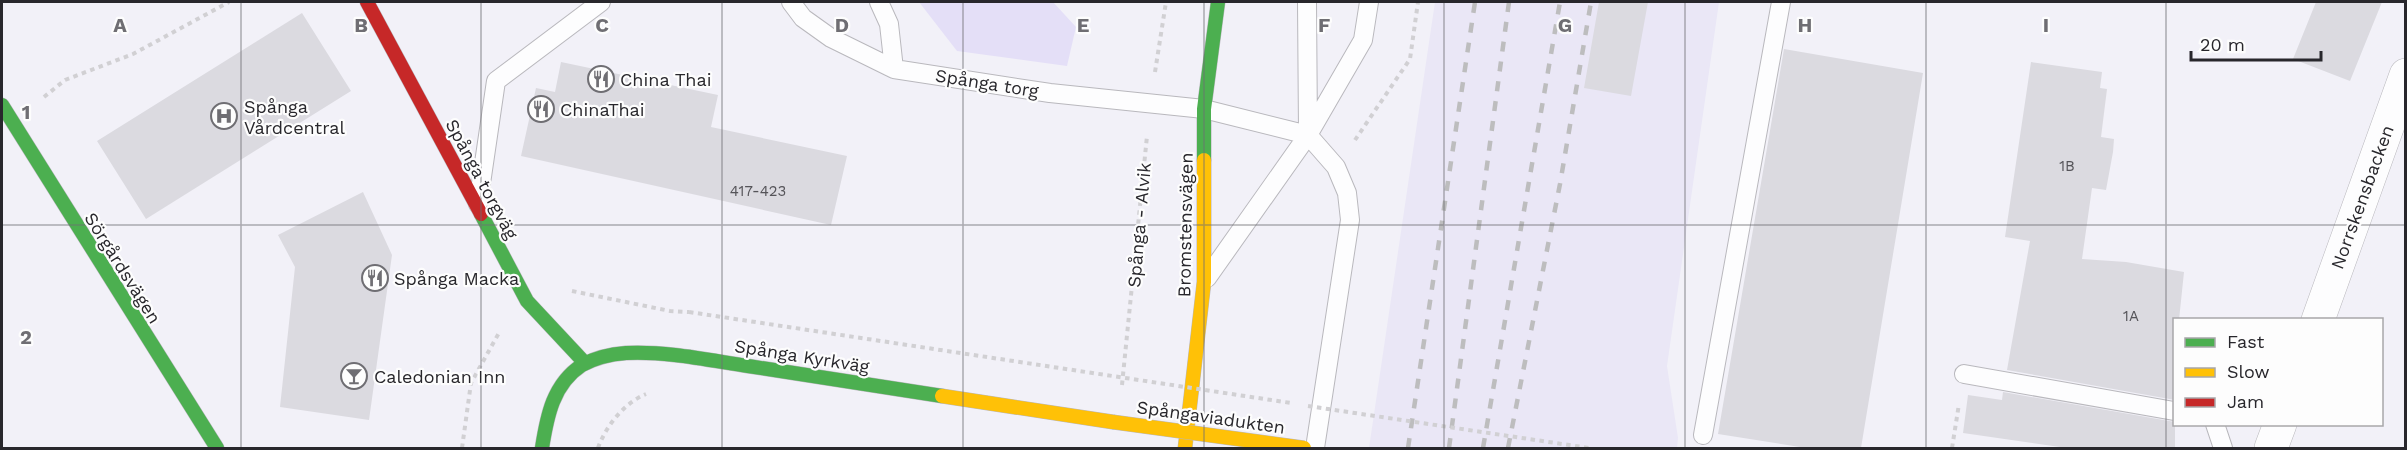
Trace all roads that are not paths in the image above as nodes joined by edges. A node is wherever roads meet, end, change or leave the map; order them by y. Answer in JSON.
{"nodes":[{"id":1,"x":367,"y":2,"type":"edge"},
{"id":2,"x":601,"y":2,"type":"edge"},
{"id":3,"x":791,"y":2,"type":"edge"},
{"id":4,"x":879,"y":2,"type":"edge"},
{"id":5,"x":1218,"y":2,"type":"edge"},
{"id":6,"x":1307,"y":2,"type":"edge"},
{"id":7,"x":1369,"y":2,"type":"edge"},
{"id":8,"x":1781,"y":2,"type":"edge"},
{"id":9,"x":894,"y":69,"type":"junction"},
{"id":10,"x":2406,"y":75,"type":"edge"},
{"id":11,"x":1204,"y":109,"type":"junction"},
{"id":12,"x":5,"y":121,"type":"edge"},
{"id":13,"x":1308,"y":135,"type":"junction"},
{"id":14,"x":478,"y":209,"type":"junction"},
{"id":15,"x":1204,"y":282,"type":"junction"},
{"id":16,"x":2319,"y":318,"type":"edge"},
{"id":17,"x":584,"y":362,"type":"junction"},
{"id":18,"x":1964,"y":374,"type":"road end"},
{"id":19,"x":2173,"y":411,"type":"edge"},
{"id":20,"x":1113,"y":422,"type":"joint"},
{"id":21,"x":2216,"y":426,"type":"edge"},
{"id":22,"x":2279,"y":426,"type":"edge"},
{"id":23,"x":1703,"y":435,"type":"dead end"},
{"id":24,"x":217,"y":448,"type":"edge"},
{"id":25,"x":542,"y":448,"type":"edge"},
{"id":26,"x":1185,"y":448,"type":"edge"},
{"id":27,"x":1304,"y":448,"type":"edge"},
{"id":28,"x":1315,"y":448,"type":"edge"},
{"id":29,"x":2223,"y":448,"type":"edge"},
{"id":30,"x":2271,"y":448,"type":"edge"}],
"edges":[{"from":1,"to":14,"type":"street","name":"Spånga torgväg"},
{"from":2,"to":14,"type":"lane"},
{"from":3,"to":9,"type":"lane","name":"Spånga torg"},
{"from":4,"to":9,"type":"lane"},
{"from":5,"to":11,"type":"street","name":"Bromstensvägen"},
{"from":6,"to":13,"type":"lane"},
{"from":7,"to":13,"type":"lane"},
{"from":8,"to":23,"type":"lane"},
{"from":9,"to":11,"type":"lane","name":"Spånga torg"},
{"from":10,"to":16,"type":"street","name":"Norrskensbacken"},
{"from":11,"to":13,"type":"lane","name":"Spånga torg"},
{"from":11,"to":15,"type":"street","name":"Bromstensvägen"},
{"from":12,"to":24,"type":"street","name":"Sörgårdsvägen"},
{"from":13,"to":15,"type":"lane"},
{"from":13,"to":28,"type":"lane"},
{"from":14,"to":17,"type":"street","name":"Spånga torgväg"},
{"from":15,"to":26,"type":"street","name":"Bromstensvägen"},
{"from":17,"to":20,"type":"street","name":"Spånga Kyrkväg"},
{"from":17,"to":25,"type":"street","name":"Spånga Kyrkväg"},
{"from":18,"to":19,"type":"lane"},
{"from":20,"to":27,"type":"street","name":"Spångaviadukten","bridge":true},
{"from":21,"to":29,"type":"lane"},
{"from":22,"to":30,"type":"street"}]}
